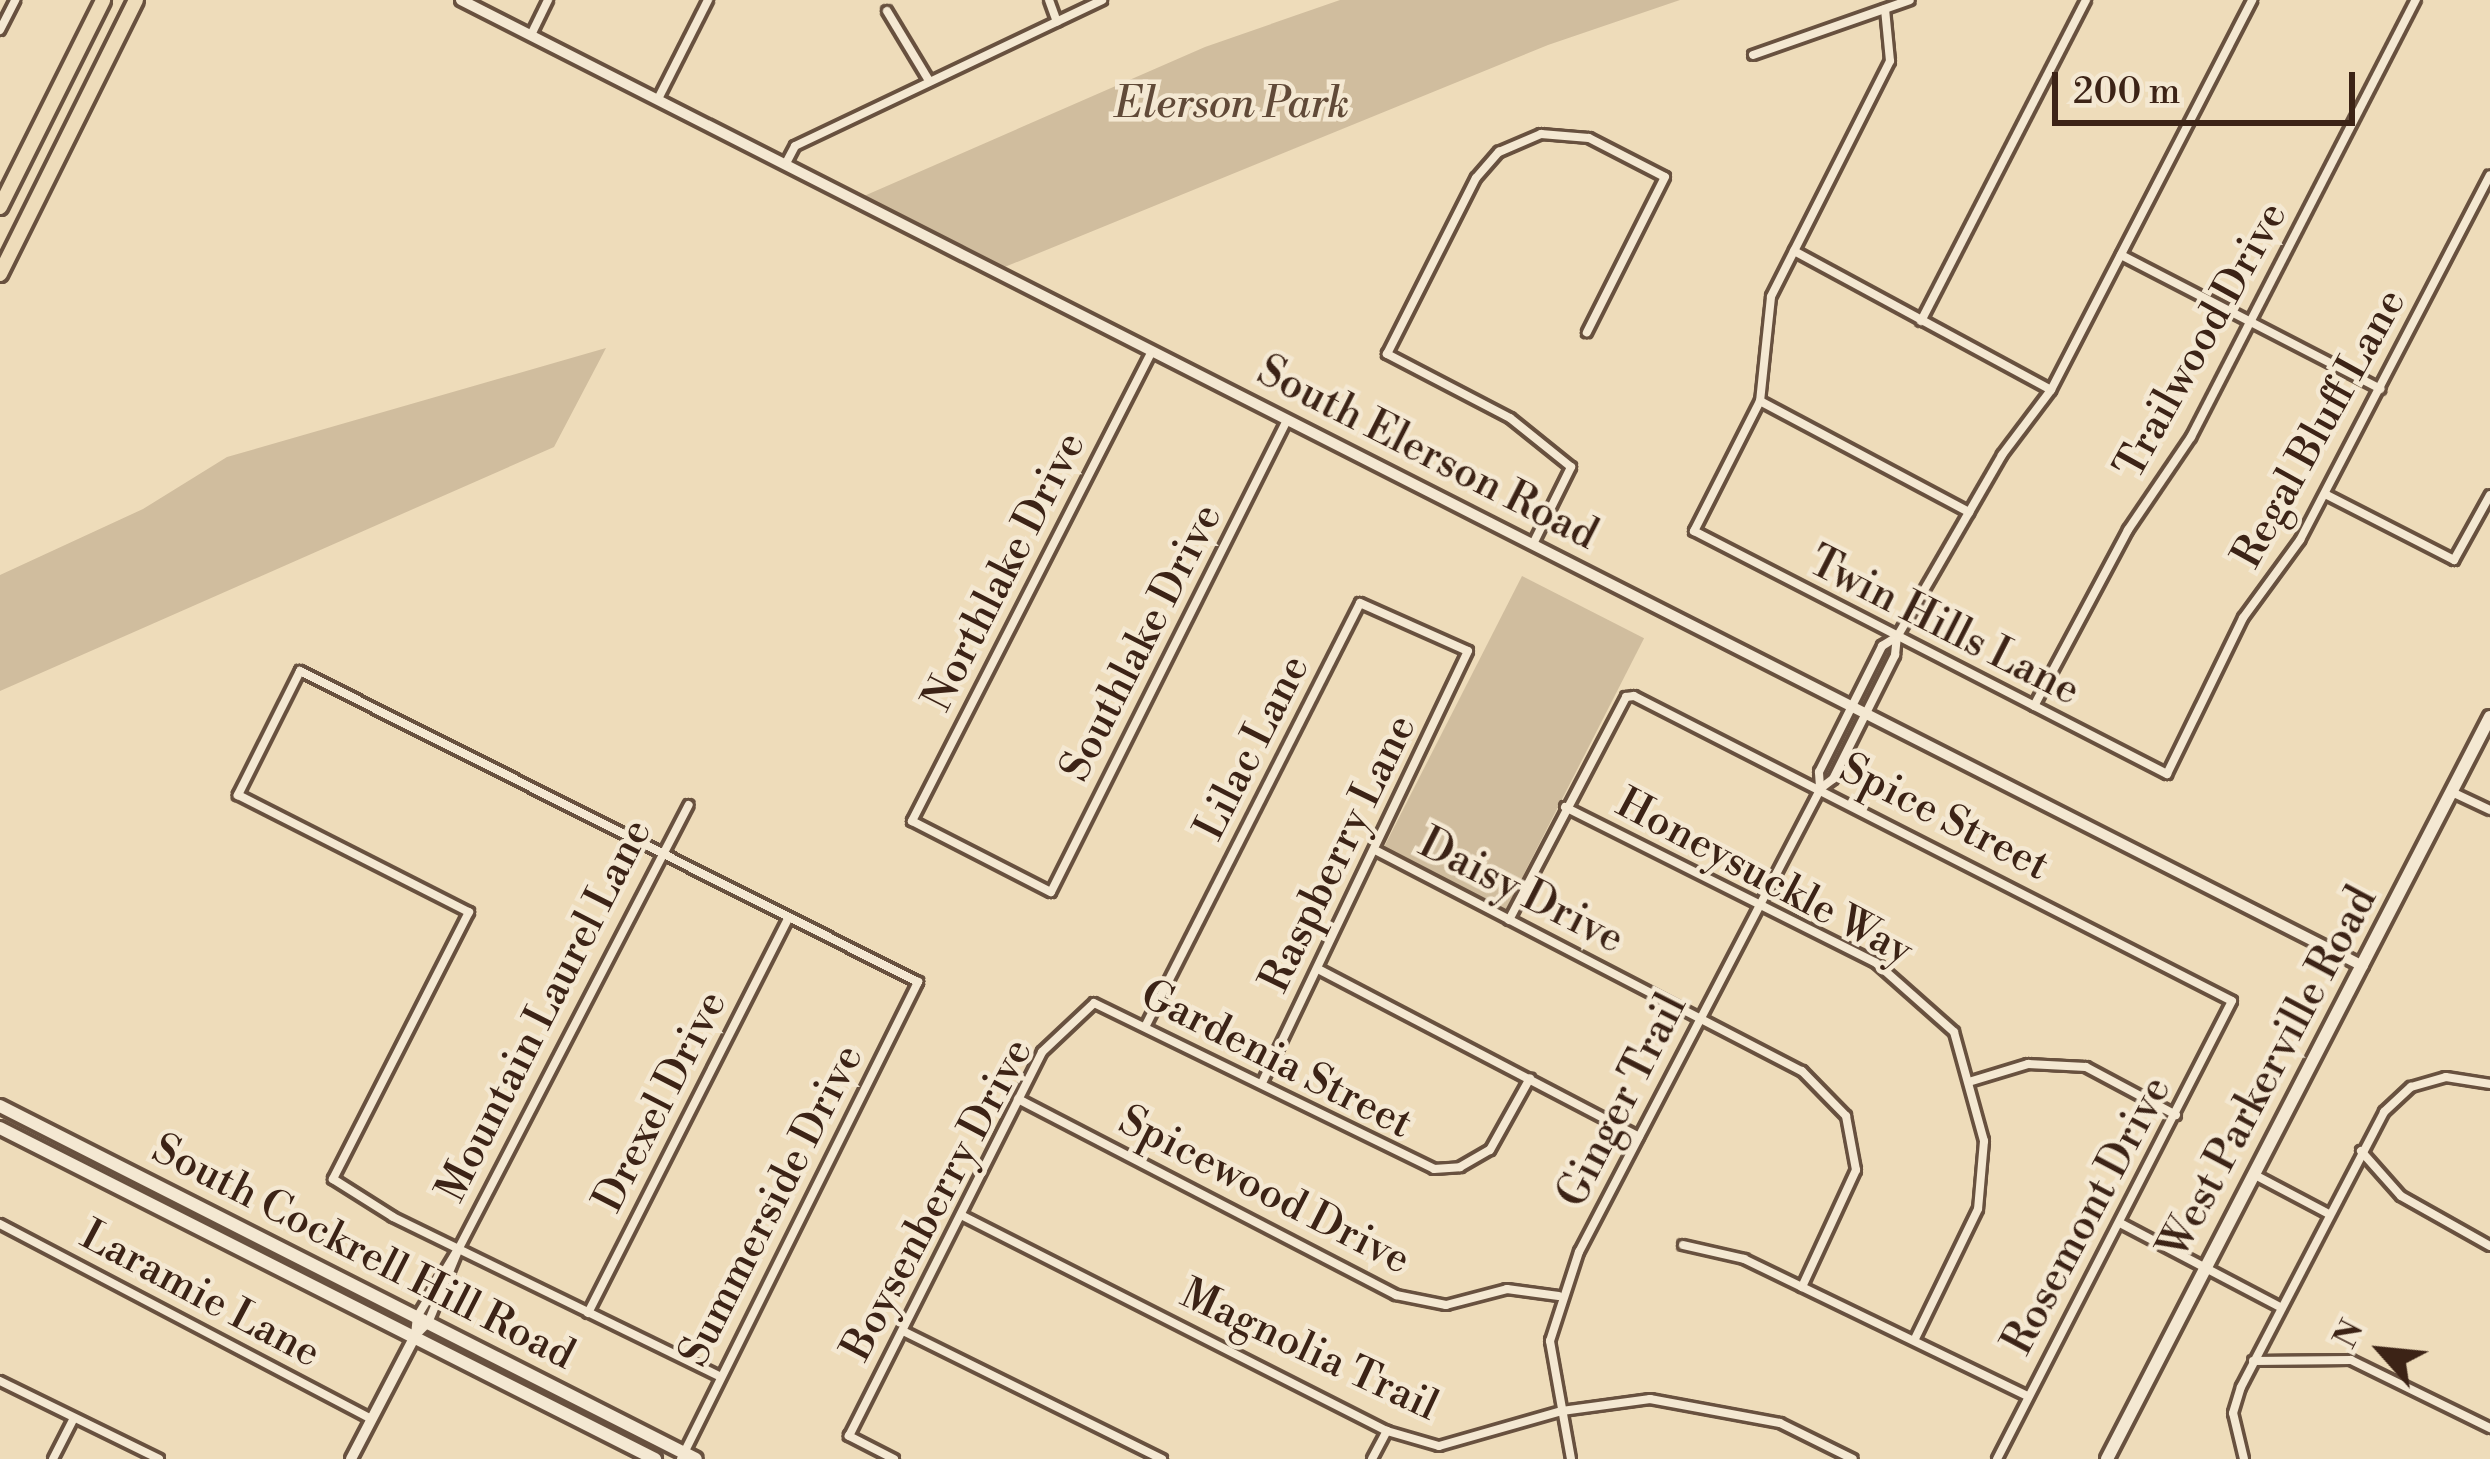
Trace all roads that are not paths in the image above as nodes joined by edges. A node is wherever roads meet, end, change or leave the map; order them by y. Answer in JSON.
{"nodes":[{"id":1,"x":15,"y":0,"type":"edge"},
{"id":2,"x":103,"y":0,"type":"edge"},
{"id":3,"x":136,"y":0,"type":"edge"},
{"id":4,"x":461,"y":0,"type":"edge"},
{"id":5,"x":548,"y":0,"type":"edge"},
{"id":6,"x":708,"y":0,"type":"edge"},
{"id":7,"x":1048,"y":0,"type":"edge"},
{"id":8,"x":1102,"y":0,"type":"edge"},
{"id":9,"x":1910,"y":0,"type":"edge"},
{"id":10,"x":2086,"y":0,"type":"edge"},
{"id":11,"x":2252,"y":0,"type":"edge"},
{"id":12,"x":2416,"y":0,"type":"edge"},
{"id":13,"x":1886,"y":9,"type":"junction"},
{"id":14,"x":886,"y":11,"type":"dead end"},
{"id":15,"x":1057,"y":22,"type":"junction"},
{"id":16,"x":0,"y":30,"type":"edge"},
{"id":17,"x":530,"y":35,"type":"junction"},
{"id":18,"x":1754,"y":55,"type":"dead end"},
{"id":19,"x":928,"y":79,"type":"junction"},
{"id":20,"x":658,"y":99,"type":"junction"},
{"id":21,"x":785,"y":165,"type":"junction"},
{"id":22,"x":2490,"y":175,"type":"edge"},
{"id":23,"x":0,"y":207,"type":"edge"},
{"id":24,"x":1794,"y":251,"type":"junction"},
{"id":25,"x":2121,"y":255,"type":"junction"},
{"id":26,"x":0,"y":274,"type":"edge"},
{"id":27,"x":1921,"y":321,"type":"junction"},
{"id":28,"x":2251,"y":322,"type":"junction"},
{"id":29,"x":1587,"y":332,"type":"dead end"},
{"id":30,"x":1152,"y":350,"type":"junction"},
{"id":31,"x":2380,"y":389,"type":"junction"},
{"id":32,"x":2051,"y":390,"type":"junction"},
{"id":33,"x":1760,"y":400,"type":"junction"},
{"id":34,"x":1287,"y":420,"type":"junction"},
{"id":35,"x":2326,"y":494,"type":"junction"},
{"id":36,"x":2490,"y":495,"type":"edge"},
{"id":37,"x":1969,"y":512,"type":"junction"},
{"id":38,"x":1532,"y":546,"type":"junction"},
{"id":39,"x":1897,"y":638,"type":"junction"},
{"id":40,"x":1468,"y":651,"type":"joint"},
{"id":41,"x":1852,"y":706,"type":"junction"},
{"id":42,"x":2034,"y":706,"type":"junction"},
{"id":43,"x":1866,"y":713,"type":"junction"},
{"id":44,"x":2490,"y":717,"type":"edge"},
{"id":45,"x":2167,"y":774,"type":"joint"},
{"id":46,"x":1821,"y":788,"type":"junction"},
{"id":47,"x":2452,"y":792,"type":"junction"},
{"id":48,"x":689,"y":805,"type":"dead end"},
{"id":49,"x":1564,"y":807,"type":"junction"},
{"id":50,"x":2490,"y":811,"type":"edge"},
{"id":51,"x":1377,"y":851,"type":"junction"},
{"id":52,"x":662,"y":852,"type":"junction"},
{"id":53,"x":1051,"y":892,"type":"joint"},
{"id":54,"x":1759,"y":905,"type":"junction"},
{"id":55,"x":788,"y":919,"type":"junction"},
{"id":56,"x":1509,"y":920,"type":"junction"},
{"id":57,"x":2363,"y":966,"type":"junction"},
{"id":58,"x":1318,"y":969,"type":"junction"},
{"id":59,"x":2232,"y":1001,"type":"joint"},
{"id":60,"x":1094,"y":1003,"type":"joint"},
{"id":61,"x":1700,"y":1016,"type":"junction"},
{"id":62,"x":1146,"y":1025,"type":"junction"},
{"id":63,"x":1530,"y":1078,"type":"junction"},
{"id":64,"x":1972,"y":1081,"type":"junction"},
{"id":65,"x":1262,"y":1082,"type":"junction"},
{"id":66,"x":2490,"y":1084,"type":"edge"},
{"id":67,"x":1018,"y":1099,"type":"junction"},
{"id":68,"x":0,"y":1106,"type":"edge"},
{"id":69,"x":2176,"y":1114,"type":"junction"},
{"id":70,"x":0,"y":1128,"type":"edge"},
{"id":71,"x":1639,"y":1138,"type":"junction"},
{"id":72,"x":2361,"y":1151,"type":"junction"},
{"id":73,"x":2253,"y":1174,"type":"junction"},
{"id":74,"x":2329,"y":1214,"type":"junction"},
{"id":75,"x":961,"y":1215,"type":"junction"},
{"id":76,"x":2120,"y":1223,"type":"junction"},
{"id":77,"x":0,"y":1224,"type":"edge"},
{"id":78,"x":1683,"y":1245,"type":"dead end"},
{"id":79,"x":2490,"y":1246,"type":"edge"},
{"id":80,"x":459,"y":1248,"type":"junction"},
{"id":81,"x":2205,"y":1267,"type":"junction"},
{"id":82,"x":1802,"y":1287,"type":"junction"},
{"id":83,"x":1559,"y":1296,"type":"junction"},
{"id":84,"x":2280,"y":1306,"type":"junction"},
{"id":85,"x":588,"y":1313,"type":"junction"},
{"id":86,"x":423,"y":1320,"type":"junction"},
{"id":87,"x":903,"y":1331,"type":"junction"},
{"id":88,"x":415,"y":1336,"type":"junction"},
{"id":89,"x":1915,"y":1339,"type":"junction"},
{"id":90,"x":2253,"y":1361,"type":"junction"},
{"id":91,"x":719,"y":1376,"type":"junction"},
{"id":92,"x":0,"y":1381,"type":"edge"},
{"id":93,"x":2026,"y":1396,"type":"junction"},
{"id":94,"x":1562,"y":1411,"type":"junction"},
{"id":95,"x":74,"y":1417,"type":"junction"},
{"id":96,"x":372,"y":1418,"type":"junction"},
{"id":97,"x":2490,"y":1428,"type":"edge"},
{"id":98,"x":1387,"y":1431,"type":"junction"},
{"id":99,"x":687,"y":1457,"type":"edge"},
{"id":100,"x":53,"y":1459,"type":"edge"},
{"id":101,"x":159,"y":1459,"type":"edge"},
{"id":102,"x":351,"y":1459,"type":"edge"},
{"id":103,"x":655,"y":1459,"type":"edge"},
{"id":104,"x":894,"y":1459,"type":"edge"},
{"id":105,"x":1162,"y":1459,"type":"edge"},
{"id":106,"x":1372,"y":1459,"type":"edge"},
{"id":107,"x":1571,"y":1459,"type":"edge"},
{"id":108,"x":1853,"y":1459,"type":"edge"},
{"id":109,"x":1997,"y":1459,"type":"edge"},
{"id":110,"x":2108,"y":1459,"type":"edge"},
{"id":111,"x":2244,"y":1459,"type":"edge"}],
"edges":[{"from":1,"to":16,"type":"street"},
{"from":2,"to":23,"type":"main road"},
{"from":3,"to":26,"type":"main road"},
{"from":4,"to":17,"type":"street","name":"South Elerson Road"},
{"from":5,"to":17,"type":"street"},
{"from":6,"to":20,"type":"street"},
{"from":7,"to":15,"type":"street"},
{"from":8,"to":15,"type":"street"},
{"from":9,"to":13,"type":"street"},
{"from":10,"to":27,"type":"street"},
{"from":11,"to":25,"type":"street","name":"Ginger Trail"},
{"from":12,"to":28,"type":"street","name":"Trailwood Drive"},
{"from":13,"to":18,"type":"street"},
{"from":13,"to":24,"type":"street"},
{"from":14,"to":19,"type":"street"},
{"from":15,"to":19,"type":"street"},
{"from":17,"to":20,"type":"street","name":"South Elerson Road"},
{"from":19,"to":21,"type":"street"},
{"from":20,"to":21,"type":"street","name":"South Elerson Road"},
{"from":21,"to":30,"type":"street","name":"South Elerson Road"},
{"from":22,"to":31,"type":"street","name":"Regal Bluff Lane"},
{"from":24,"to":27,"type":"street"},
{"from":24,"to":33,"type":"street"},
{"from":25,"to":28,"type":"street"},
{"from":25,"to":32,"type":"street","name":"Ginger Trail"},
{"from":27,"to":32,"type":"street"},
{"from":28,"to":31,"type":"street"},
{"from":28,"to":42,"type":"street","name":"Trailwood Drive"},
{"from":29,"to":38,"type":"street"},
{"from":30,"to":34,"type":"street","name":"South Elerson Road"},
{"from":30,"to":53,"type":"street","name":"Northlake Drive"},
{"from":31,"to":35,"type":"street","name":"Regal Bluff Lane"},
{"from":32,"to":37,"type":"street","name":"Ginger Trail"},
{"from":33,"to":37,"type":"street"},
{"from":33,"to":39,"type":"street","name":"Twin Hills Lane"},
{"from":34,"to":38,"type":"street","name":"South Elerson Road"},
{"from":34,"to":53,"type":"street","name":"Southlake Drive"},
{"from":35,"to":36,"type":"street"},
{"from":35,"to":45,"type":"street","name":"Regal Bluff Lane"},
{"from":37,"to":39,"type":"street","name":"Ginger Trail"},
{"from":38,"to":41,"type":"street","name":"South Elerson Road"},
{"from":39,"to":41,"type":"street","name":"Ginger Trail"},
{"from":39,"to":42,"type":"street","name":"Twin Hills Lane"},
{"from":39,"to":43,"type":"street","name":"Ginger Trail"},
{"from":40,"to":51,"type":"street","name":"Raspberry Lane"},
{"from":40,"to":62,"type":"street","name":"Lilac Lane"},
{"from":41,"to":43,"type":"street","name":"South Elerson Road"},
{"from":41,"to":46,"type":"street","name":"Ginger Trail"},
{"from":42,"to":45,"type":"street","name":"Twin Hills Lane"},
{"from":43,"to":46,"type":"street","name":"Ginger Trail"},
{"from":43,"to":57,"type":"street","name":"South Elerson Road"},
{"from":44,"to":47,"type":"main road","name":"West Parkerville Road"},
{"from":46,"to":49,"type":"street","name":"Spice Street"},
{"from":46,"to":54,"type":"street","name":"Ginger Trail"},
{"from":46,"to":59,"type":"street","name":"Spice Street"},
{"from":47,"to":50,"type":"street"},
{"from":47,"to":57,"type":"main road","name":"West Parkerville Road"},
{"from":48,"to":52,"type":"street","name":"Mountain Laurel Lane"},
{"from":49,"to":54,"type":"street","name":"Honeysuckle Way"},
{"from":49,"to":56,"type":"street"},
{"from":51,"to":56,"type":"street","name":"Daisy Drive"},
{"from":51,"to":58,"type":"street","name":"Raspberry Lane"},
{"from":52,"to":55,"type":"street"},
{"from":52,"to":80,"type":"street","name":"Mountain Laurel Lane"},
{"from":52,"to":80,"type":"street"},
{"from":54,"to":61,"type":"street","name":"Ginger Trail"},
{"from":54,"to":64,"type":"street","name":"Honeysuckle Way"},
{"from":55,"to":85,"type":"street","name":"Drexel Drive"},
{"from":55,"to":91,"type":"street","name":"Summerside Drive"},
{"from":56,"to":61,"type":"street","name":"Daisy Drive"},
{"from":57,"to":73,"type":"main road","name":"West Parkerville Road"},
{"from":58,"to":63,"type":"street"},
{"from":58,"to":65,"type":"street","name":"Raspberry Lane"},
{"from":59,"to":69,"type":"street","name":"Rosemont Drive"},
{"from":60,"to":62,"type":"street","name":"Gardenia Street"},
{"from":60,"to":67,"type":"street","name":"Boysenberry Drive"},
{"from":61,"to":71,"type":"street","name":"Ginger Trail"},
{"from":61,"to":82,"type":"street","name":"Daisy Drive"},
{"from":62,"to":65,"type":"street","name":"Gardenia Street"},
{"from":63,"to":65,"type":"street","name":"Gardenia Street"},
{"from":63,"to":71,"type":"street"},
{"from":64,"to":69,"type":"street"},
{"from":64,"to":89,"type":"street","name":"Honeysuckle Way"},
{"from":66,"to":72,"type":"street"},
{"from":67,"to":75,"type":"street","name":"Boysenberry Drive"},
{"from":67,"to":83,"type":"street","name":"Spicewood Drive"},
{"from":68,"to":86,"type":"main road","name":"South Cockrell Hill Road"},
{"from":69,"to":76,"type":"street","name":"Rosemont Drive"},
{"from":70,"to":88,"type":"main road","name":"South Cockrell Hill Road"},
{"from":71,"to":83,"type":"street","name":"Ginger Trail"},
{"from":72,"to":74,"type":"street"},
{"from":72,"to":79,"type":"street"},
{"from":73,"to":74,"type":"street"},
{"from":73,"to":81,"type":"main road","name":"West Parkerville Road"},
{"from":74,"to":84,"type":"street"},
{"from":75,"to":87,"type":"street","name":"Boysenberry Drive"},
{"from":75,"to":98,"type":"street","name":"Magnolia Trail"},
{"from":76,"to":81,"type":"street"},
{"from":76,"to":93,"type":"street","name":"Rosemont Drive"},
{"from":77,"to":96,"type":"street","name":"Laramie Lane"},
{"from":78,"to":82,"type":"street"},
{"from":80,"to":85,"type":"street"},
{"from":80,"to":86,"type":"street","name":"Mountain Laurel Lane"},
{"from":81,"to":84,"type":"street"},
{"from":81,"to":110,"type":"main road","name":"West Parkerville Road"},
{"from":82,"to":89,"type":"street"},
{"from":83,"to":94,"type":"street","name":"Ginger Trail"},
{"from":84,"to":90,"type":"street"},
{"from":85,"to":91,"type":"street"},
{"from":86,"to":88,"type":"street","name":"Mountain Laurel Lane"},
{"from":86,"to":99,"type":"main road","name":"South Cockrell Hill Road"},
{"from":87,"to":104,"type":"street","name":"Boysenberry Drive"},
{"from":87,"to":105,"type":"street"},
{"from":88,"to":96,"type":"street","name":"Mountain Laurel Lane"},
{"from":88,"to":103,"type":"main road","name":"South Cockrell Hill Road"},
{"from":89,"to":93,"type":"street"},
{"from":90,"to":97,"type":"street"},
{"from":90,"to":111,"type":"street"},
{"from":91,"to":99,"type":"street","name":"Summerside Drive"},
{"from":92,"to":95,"type":"street"},
{"from":93,"to":109,"type":"street","name":"Rosemont Drive"},
{"from":94,"to":98,"type":"street","name":"Magnolia Trail"},
{"from":94,"to":107,"type":"street","name":"Ginger Trail"},
{"from":94,"to":108,"type":"street","name":"Magnolia Trail"},
{"from":95,"to":100,"type":"street"},
{"from":95,"to":101,"type":"street"},
{"from":96,"to":102,"type":"street","name":"Mountain Laurel Lane"},
{"from":98,"to":106,"type":"street"}]}
